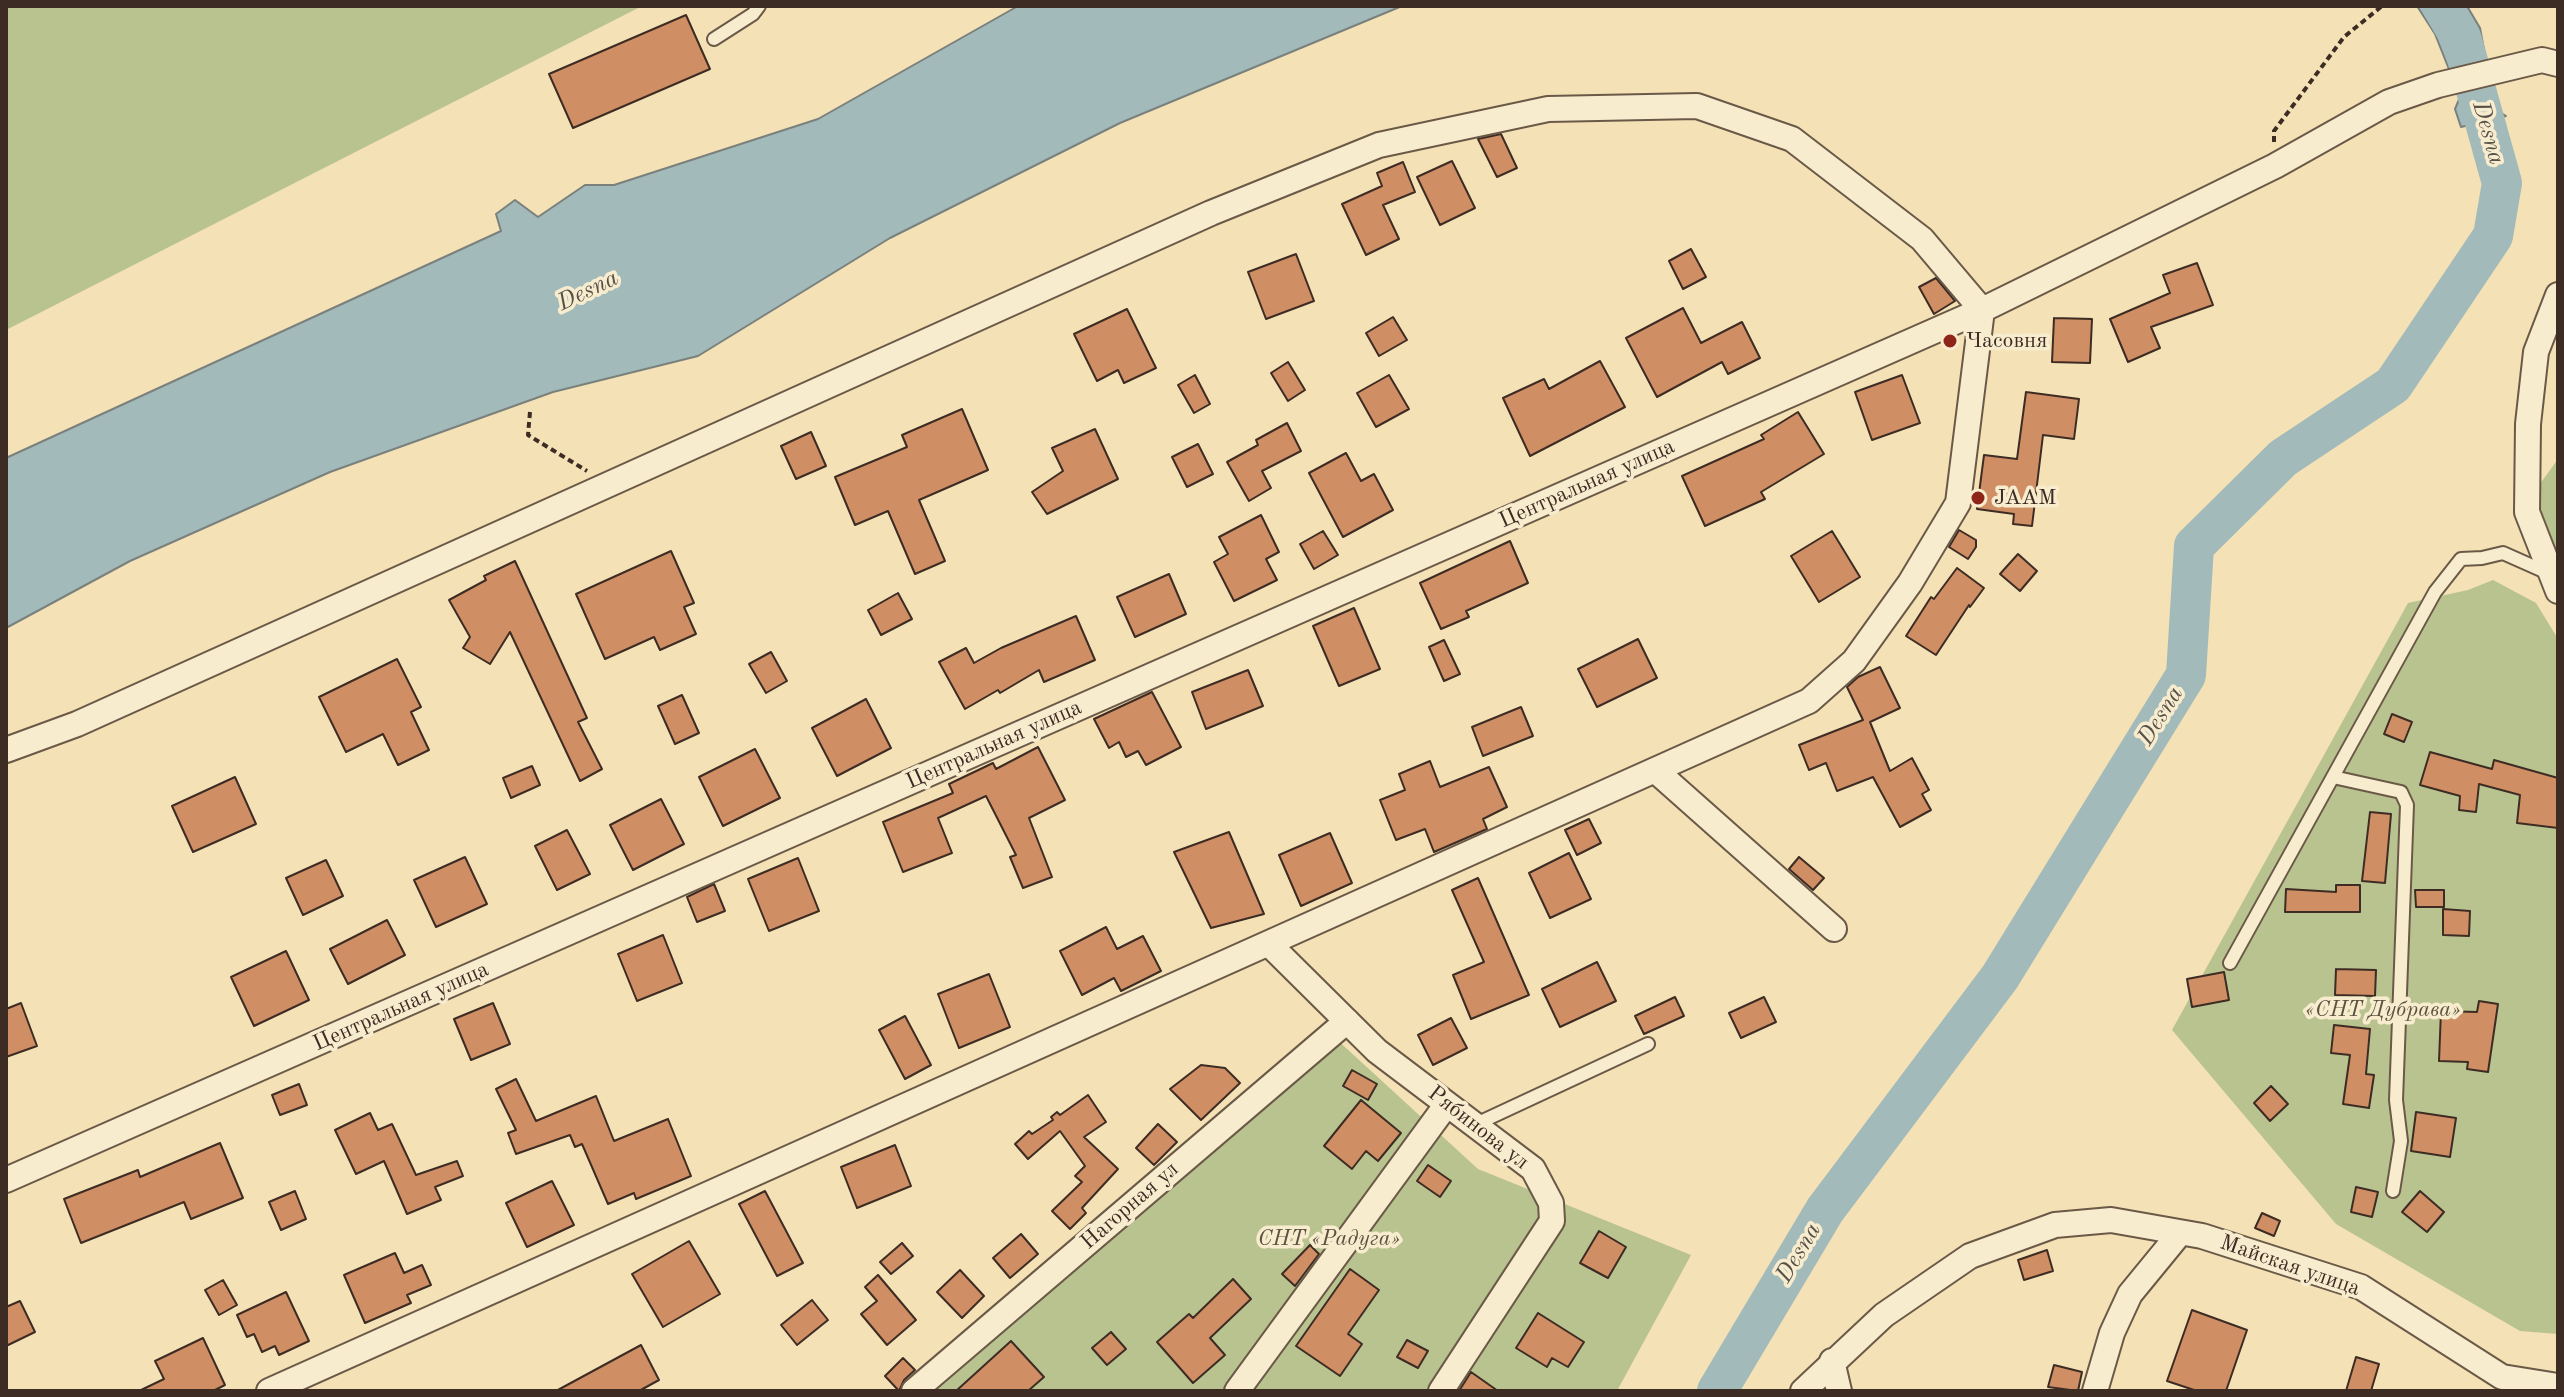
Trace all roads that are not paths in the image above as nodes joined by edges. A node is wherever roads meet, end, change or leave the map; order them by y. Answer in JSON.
{"nodes":[{"id":1,"x":759,"y":6,"type":"edge"},
{"id":2,"x":714,"y":39,"type":"dead end"},
{"id":3,"x":2558,"y":64,"type":"edge"},
{"id":4,"x":2558,"y":295,"type":"edge"},
{"id":5,"x":1982,"y":310,"type":"junction"},
{"id":6,"x":2555,"y":583,"type":"edge"},
{"id":7,"x":6,"y":750,"type":"edge"},
{"id":8,"x":1656,"y":771,"type":"junction"},
{"id":9,"x":2333,"y":777,"type":"junction"},
{"id":10,"x":1834,"y":929,"type":"dead end"},
{"id":11,"x":1269,"y":944,"type":"junction"},
{"id":12,"x":2230,"y":963,"type":"dead end"},
{"id":13,"x":1347,"y":1021,"type":"junction"},
{"id":14,"x":1648,"y":1044,"type":"dead end"},
{"id":15,"x":1447,"y":1104,"type":"junction"},
{"id":16,"x":1474,"y":1125,"type":"junction"},
{"id":17,"x":6,"y":1180,"type":"edge"},
{"id":18,"x":2393,"y":1191,"type":"dead end"},
{"id":19,"x":2180,"y":1233,"type":"junction"},
{"id":20,"x":1832,"y":1361,"type":"junction"},
{"id":21,"x":2558,"y":1386,"type":"edge"},
{"id":22,"x":269,"y":1391,"type":"edge"},
{"id":23,"x":914,"y":1391,"type":"edge"},
{"id":24,"x":1237,"y":1391,"type":"edge"},
{"id":25,"x":1441,"y":1391,"type":"edge"},
{"id":26,"x":1803,"y":1391,"type":"edge"},
{"id":27,"x":1839,"y":1391,"type":"edge"},
{"id":28,"x":2095,"y":1391,"type":"edge"}],
"edges":[{"from":1,"to":2,"type":"lane"},
{"from":3,"to":5,"type":"street","name":"Центральная улица"},
{"from":4,"to":6,"type":"street"},
{"from":5,"to":7,"type":"street"},
{"from":5,"to":8,"type":"street"},
{"from":5,"to":17,"type":"street","name":"Центральная улица"},
{"from":6,"to":9,"type":"lane"},
{"from":8,"to":10,"type":"street"},
{"from":8,"to":11,"type":"street"},
{"from":9,"to":12,"type":"lane"},
{"from":9,"to":18,"type":"lane"},
{"from":11,"to":13,"type":"street","name":"Рябинова ул"},
{"from":11,"to":22,"type":"street"},
{"from":13,"to":15,"type":"street","name":"Рябинова ул"},
{"from":13,"to":23,"type":"street","name":"Нагорная ул"},
{"from":14,"to":16,"type":"lane"},
{"from":15,"to":16,"type":"street","name":"Рябинова ул"},
{"from":15,"to":24,"type":"street"},
{"from":16,"to":25,"type":"street","name":"Рябинова ул"},
{"from":19,"to":20,"type":"street","name":"Майская улица"},
{"from":19,"to":21,"type":"street","name":"Майская улица"},
{"from":19,"to":28,"type":"street"},
{"from":20,"to":26,"type":"street","name":"Майская улица"},
{"from":20,"to":27,"type":"street"}]}
